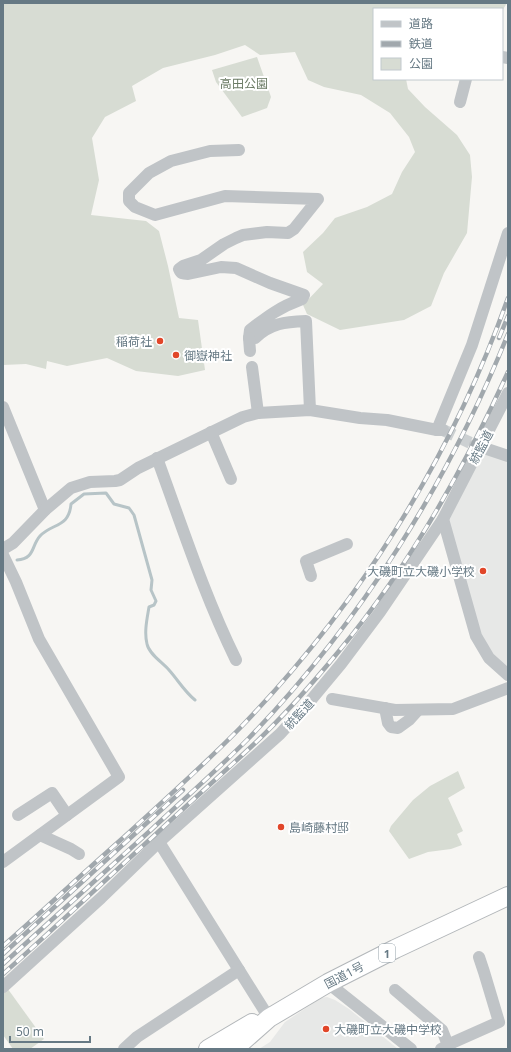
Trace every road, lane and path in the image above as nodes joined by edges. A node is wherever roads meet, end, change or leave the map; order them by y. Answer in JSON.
{"nodes":[{"id":1,"x":466,"y":80,"type":"edge"},
{"id":2,"x":460,"y":102,"type":"dead end"},
{"id":3,"x":239,"y":150,"type":"dead end"},
{"id":4,"x":508,"y":233,"type":"edge"},
{"id":5,"x":249,"y":338,"type":"junction"},
{"id":6,"x":250,"y":351,"type":"dead end"},
{"id":7,"x":252,"y":367,"type":"dead end"},
{"id":8,"x":508,"y":393,"type":"edge"},
{"id":9,"x":3,"y":407,"type":"edge"},
{"id":10,"x":310,"y":410,"type":"junction"},
{"id":11,"x":258,"y":413,"type":"junction"},
{"id":12,"x":211,"y":432,"type":"junction"},
{"id":13,"x":478,"y":447,"type":"junction"},
{"id":14,"x":508,"y":456,"type":"edge"},
{"id":15,"x":157,"y":458,"type":"junction"},
{"id":16,"x":231,"y":479,"type":"dead end"},
{"id":17,"x":45,"y":510,"type":"junction"},
{"id":18,"x":443,"y":519,"type":"junction"},
{"id":19,"x":347,"y":544,"type":"dead end"},
{"id":20,"x":3,"y":549,"type":"edge"},
{"id":21,"x":3,"y":555,"type":"edge"},
{"id":22,"x":311,"y":576,"type":"dead end"},
{"id":23,"x":236,"y":660,"type":"dead end"},
{"id":24,"x":508,"y":675,"type":"edge"},
{"id":25,"x":508,"y":688,"type":"edge"},
{"id":26,"x":332,"y":699,"type":"dead end"},
{"id":27,"x":385,"y":708,"type":"junction"},
{"id":28,"x":418,"y":710,"type":"junction"},
{"id":29,"x":18,"y":814,"type":"dead end"},
{"id":30,"x":67,"y":816,"type":"junction"},
{"id":31,"x":40,"y":835,"type":"junction"},
{"id":32,"x":159,"y":842,"type":"junction"},
{"id":33,"x":79,"y":854,"type":"dead end"},
{"id":34,"x":3,"y":862,"type":"edge"},
{"id":35,"x":508,"y":896,"type":"edge"},
{"id":36,"x":478,"y":957,"type":"dead end"},
{"id":37,"x":239,"y":970,"type":"junction"},
{"id":38,"x":328,"y":983,"type":"junction"},
{"id":39,"x":3,"y":987,"type":"edge"},
{"id":40,"x":395,"y":990,"type":"dead end"},
{"id":41,"x":266,"y":1012,"type":"junction"},
{"id":42,"x":445,"y":1047,"type":"edge"},
{"id":43,"x":124,"y":1049,"type":"edge"},
{"id":44,"x":208,"y":1049,"type":"edge"},
{"id":45,"x":234,"y":1049,"type":"edge"},
{"id":46,"x":412,"y":1049,"type":"edge"}],
"edges":[{"from":1,"to":2,"type":"street"},
{"from":3,"to":5,"type":"street"},
{"from":4,"to":10,"type":"street"},
{"from":5,"to":6,"type":"street"},
{"from":5,"to":10,"type":"street"},
{"from":7,"to":11,"type":"street"},
{"from":8,"to":13,"type":"street","name":"統監道"},
{"from":9,"to":17,"type":"street"},
{"from":10,"to":11,"type":"street"},
{"from":11,"to":12,"type":"street"},
{"from":12,"to":15,"type":"street"},
{"from":12,"to":16,"type":"street"},
{"from":13,"to":14,"type":"street"},
{"from":13,"to":18,"type":"street","name":"統監道"},
{"from":15,"to":17,"type":"street"},
{"from":15,"to":23,"type":"street"},
{"from":17,"to":20,"type":"street"},
{"from":18,"to":24,"type":"street"},
{"from":18,"to":32,"type":"street","name":"統監道"},
{"from":19,"to":22,"type":"street"},
{"from":21,"to":30,"type":"street"},
{"from":25,"to":28,"type":"street"},
{"from":26,"to":27,"type":"street"},
{"from":27,"to":28,"type":"street"},
{"from":27,"to":28,"type":"street"},
{"from":29,"to":30,"type":"street"},
{"from":30,"to":31,"type":"street"},
{"from":31,"to":33,"type":"street"},
{"from":31,"to":34,"type":"street"},
{"from":32,"to":37,"type":"street"},
{"from":32,"to":39,"type":"street","name":"統監道"},
{"from":35,"to":38,"type":"highway","name":"国道1号","number":"1"},
{"from":36,"to":42,"type":"street"},
{"from":37,"to":41,"type":"street"},
{"from":37,"to":43,"type":"street"},
{"from":38,"to":41,"type":"highway","name":"国道1号","number":"1"},
{"from":38,"to":46,"type":"street"},
{"from":40,"to":42,"type":"street"},
{"from":41,"to":44,"type":"highway","name":"国道1号","number":"1"},
{"from":41,"to":45,"type":"highway","name":"国道1号","number":"1"}]}
